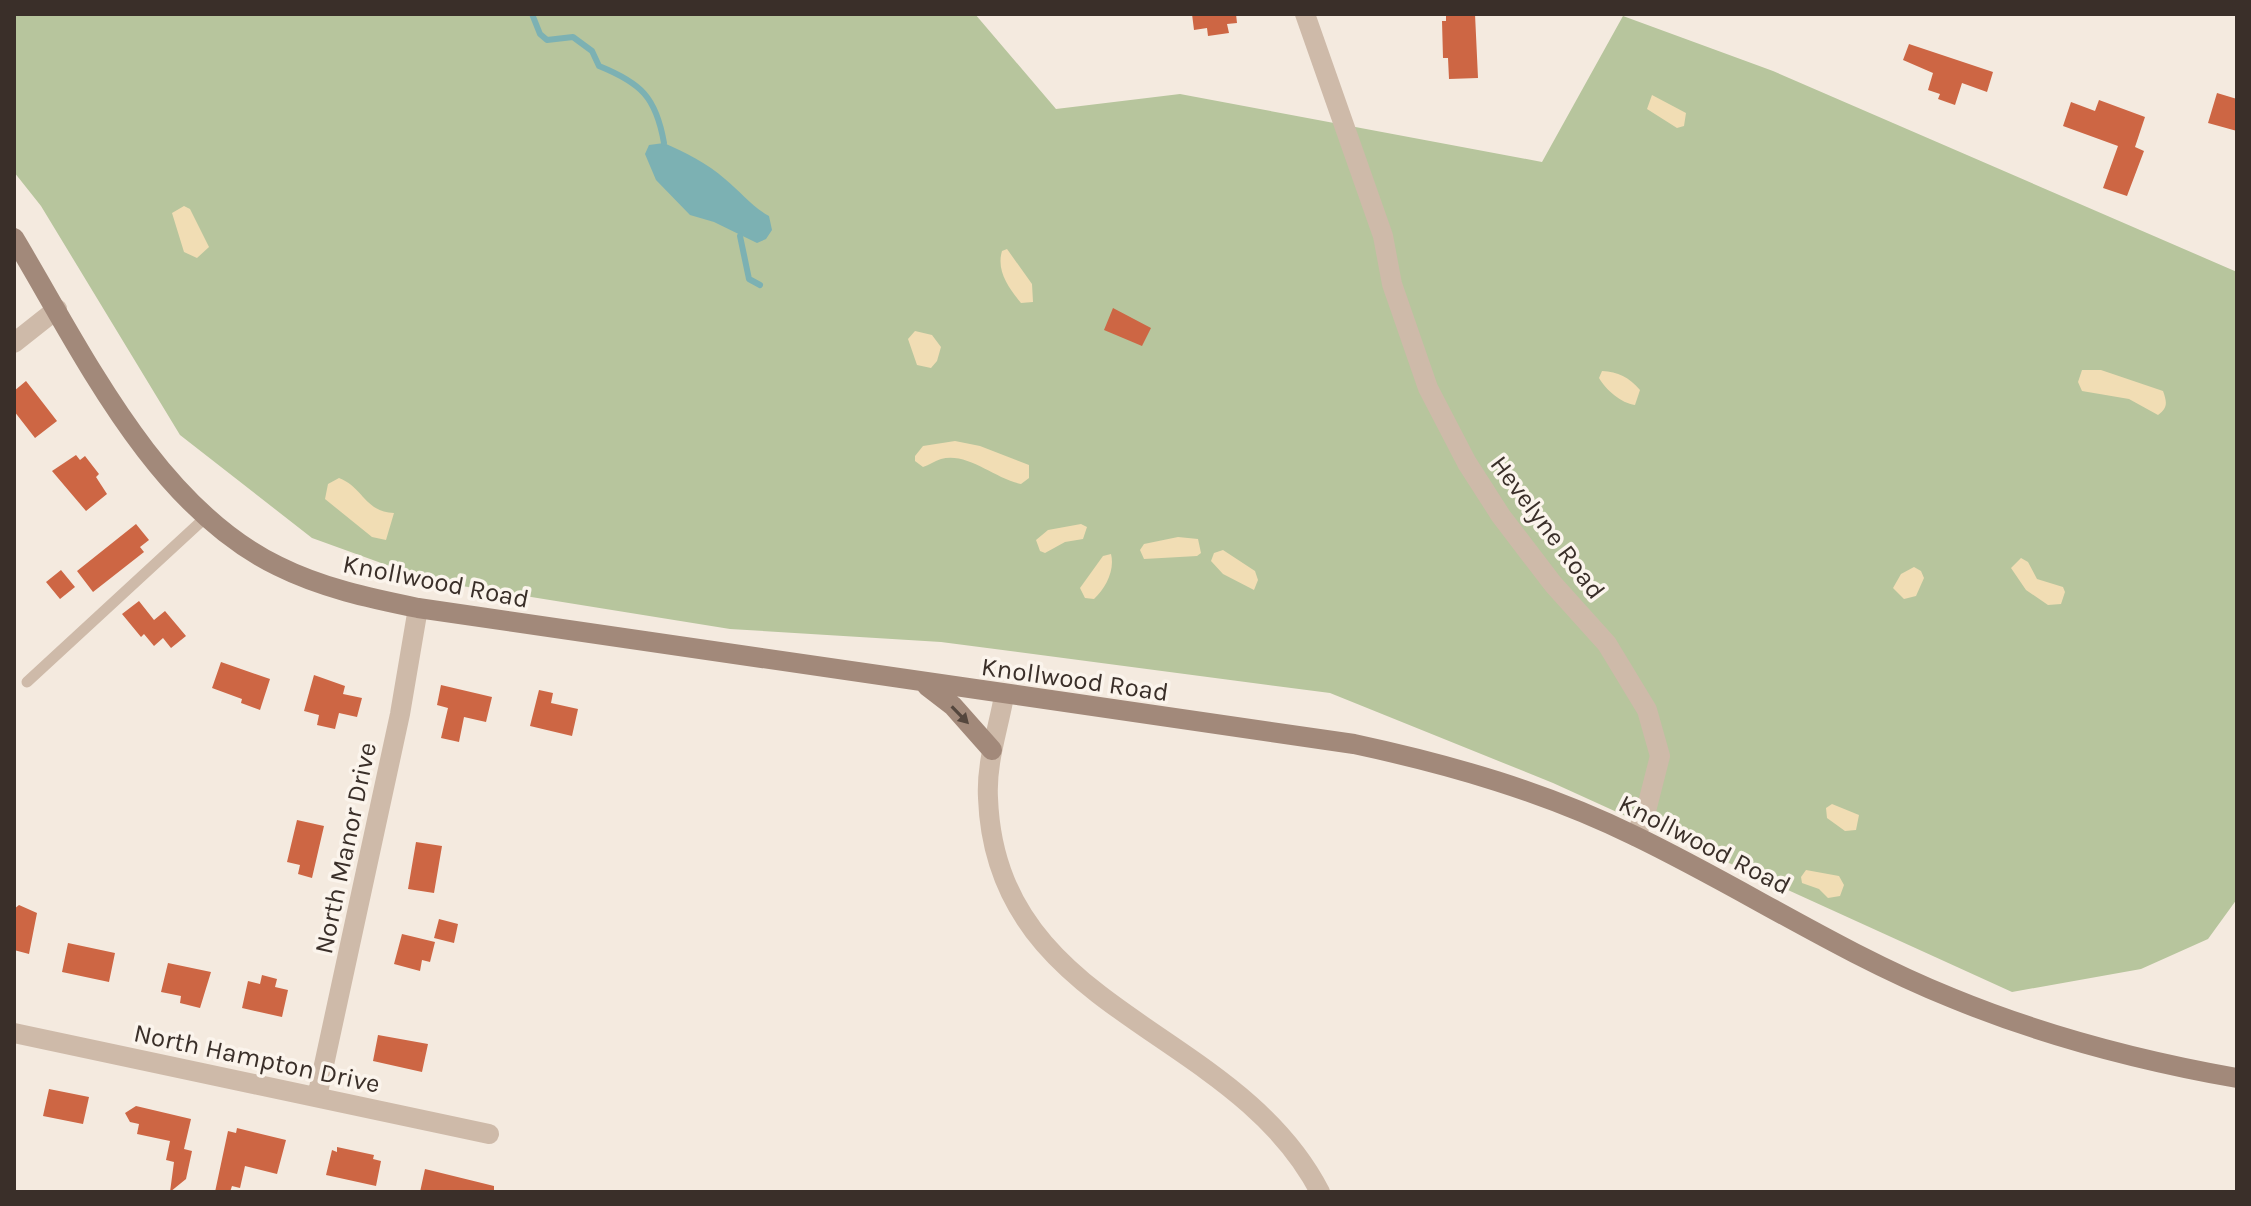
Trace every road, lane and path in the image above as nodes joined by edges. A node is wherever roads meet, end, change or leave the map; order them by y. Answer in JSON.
{"nodes":[{"id":1,"x":1305,"y":14,"type":"edge"},
{"id":2,"x":14,"y":238,"type":"edge"},
{"id":3,"x":57,"y":309,"type":"junction"},
{"id":4,"x":14,"y":343,"type":"edge"},
{"id":5,"x":206,"y":517,"type":"junction"},
{"id":6,"x":418,"y":608,"type":"junction"},
{"id":7,"x":27,"y":682,"type":"dead end"},
{"id":8,"x":924,"y":684,"type":"junction"},
{"id":9,"x":1004,"y":696,"type":"junction"},
{"id":10,"x":992,"y":750,"type":"junction"},
{"id":11,"x":1635,"y":836,"type":"junction"},
{"id":12,"x":14,"y":1033,"type":"edge"},
{"id":13,"x":2237,"y":1078,"type":"edge"},
{"id":14,"x":317,"y":1097,"type":"junction"},
{"id":15,"x":489,"y":1134,"type":"dead end"},
{"id":16,"x":1320,"y":1192,"type":"edge"}],
"edges":[{"from":1,"to":11,"type":"street","name":"Hevelyne Road"},
{"from":2,"to":3,"type":"main road","name":"Knollwood Road"},
{"from":3,"to":4,"type":"street"},
{"from":3,"to":5,"type":"main road","name":"Knollwood Road"},
{"from":5,"to":6,"type":"main road","name":"Knollwood Road"},
{"from":5,"to":7,"type":"lane"},
{"from":6,"to":8,"type":"main road","name":"Knollwood Road"},
{"from":6,"to":14,"type":"street","name":"North Manor Drive"},
{"from":8,"to":9,"type":"main road","name":"Knollwood Road"},
{"from":8,"to":10,"type":"main road","one_way":true},
{"from":9,"to":10,"type":"street"},
{"from":9,"to":11,"type":"main road","name":"Knollwood Road"},
{"from":10,"to":16,"type":"street"},
{"from":11,"to":13,"type":"main road","name":"Knollwood Road"},
{"from":12,"to":14,"type":"street","name":"North Hampton Drive"},
{"from":14,"to":15,"type":"street","name":"North Hampton Drive"}]}
